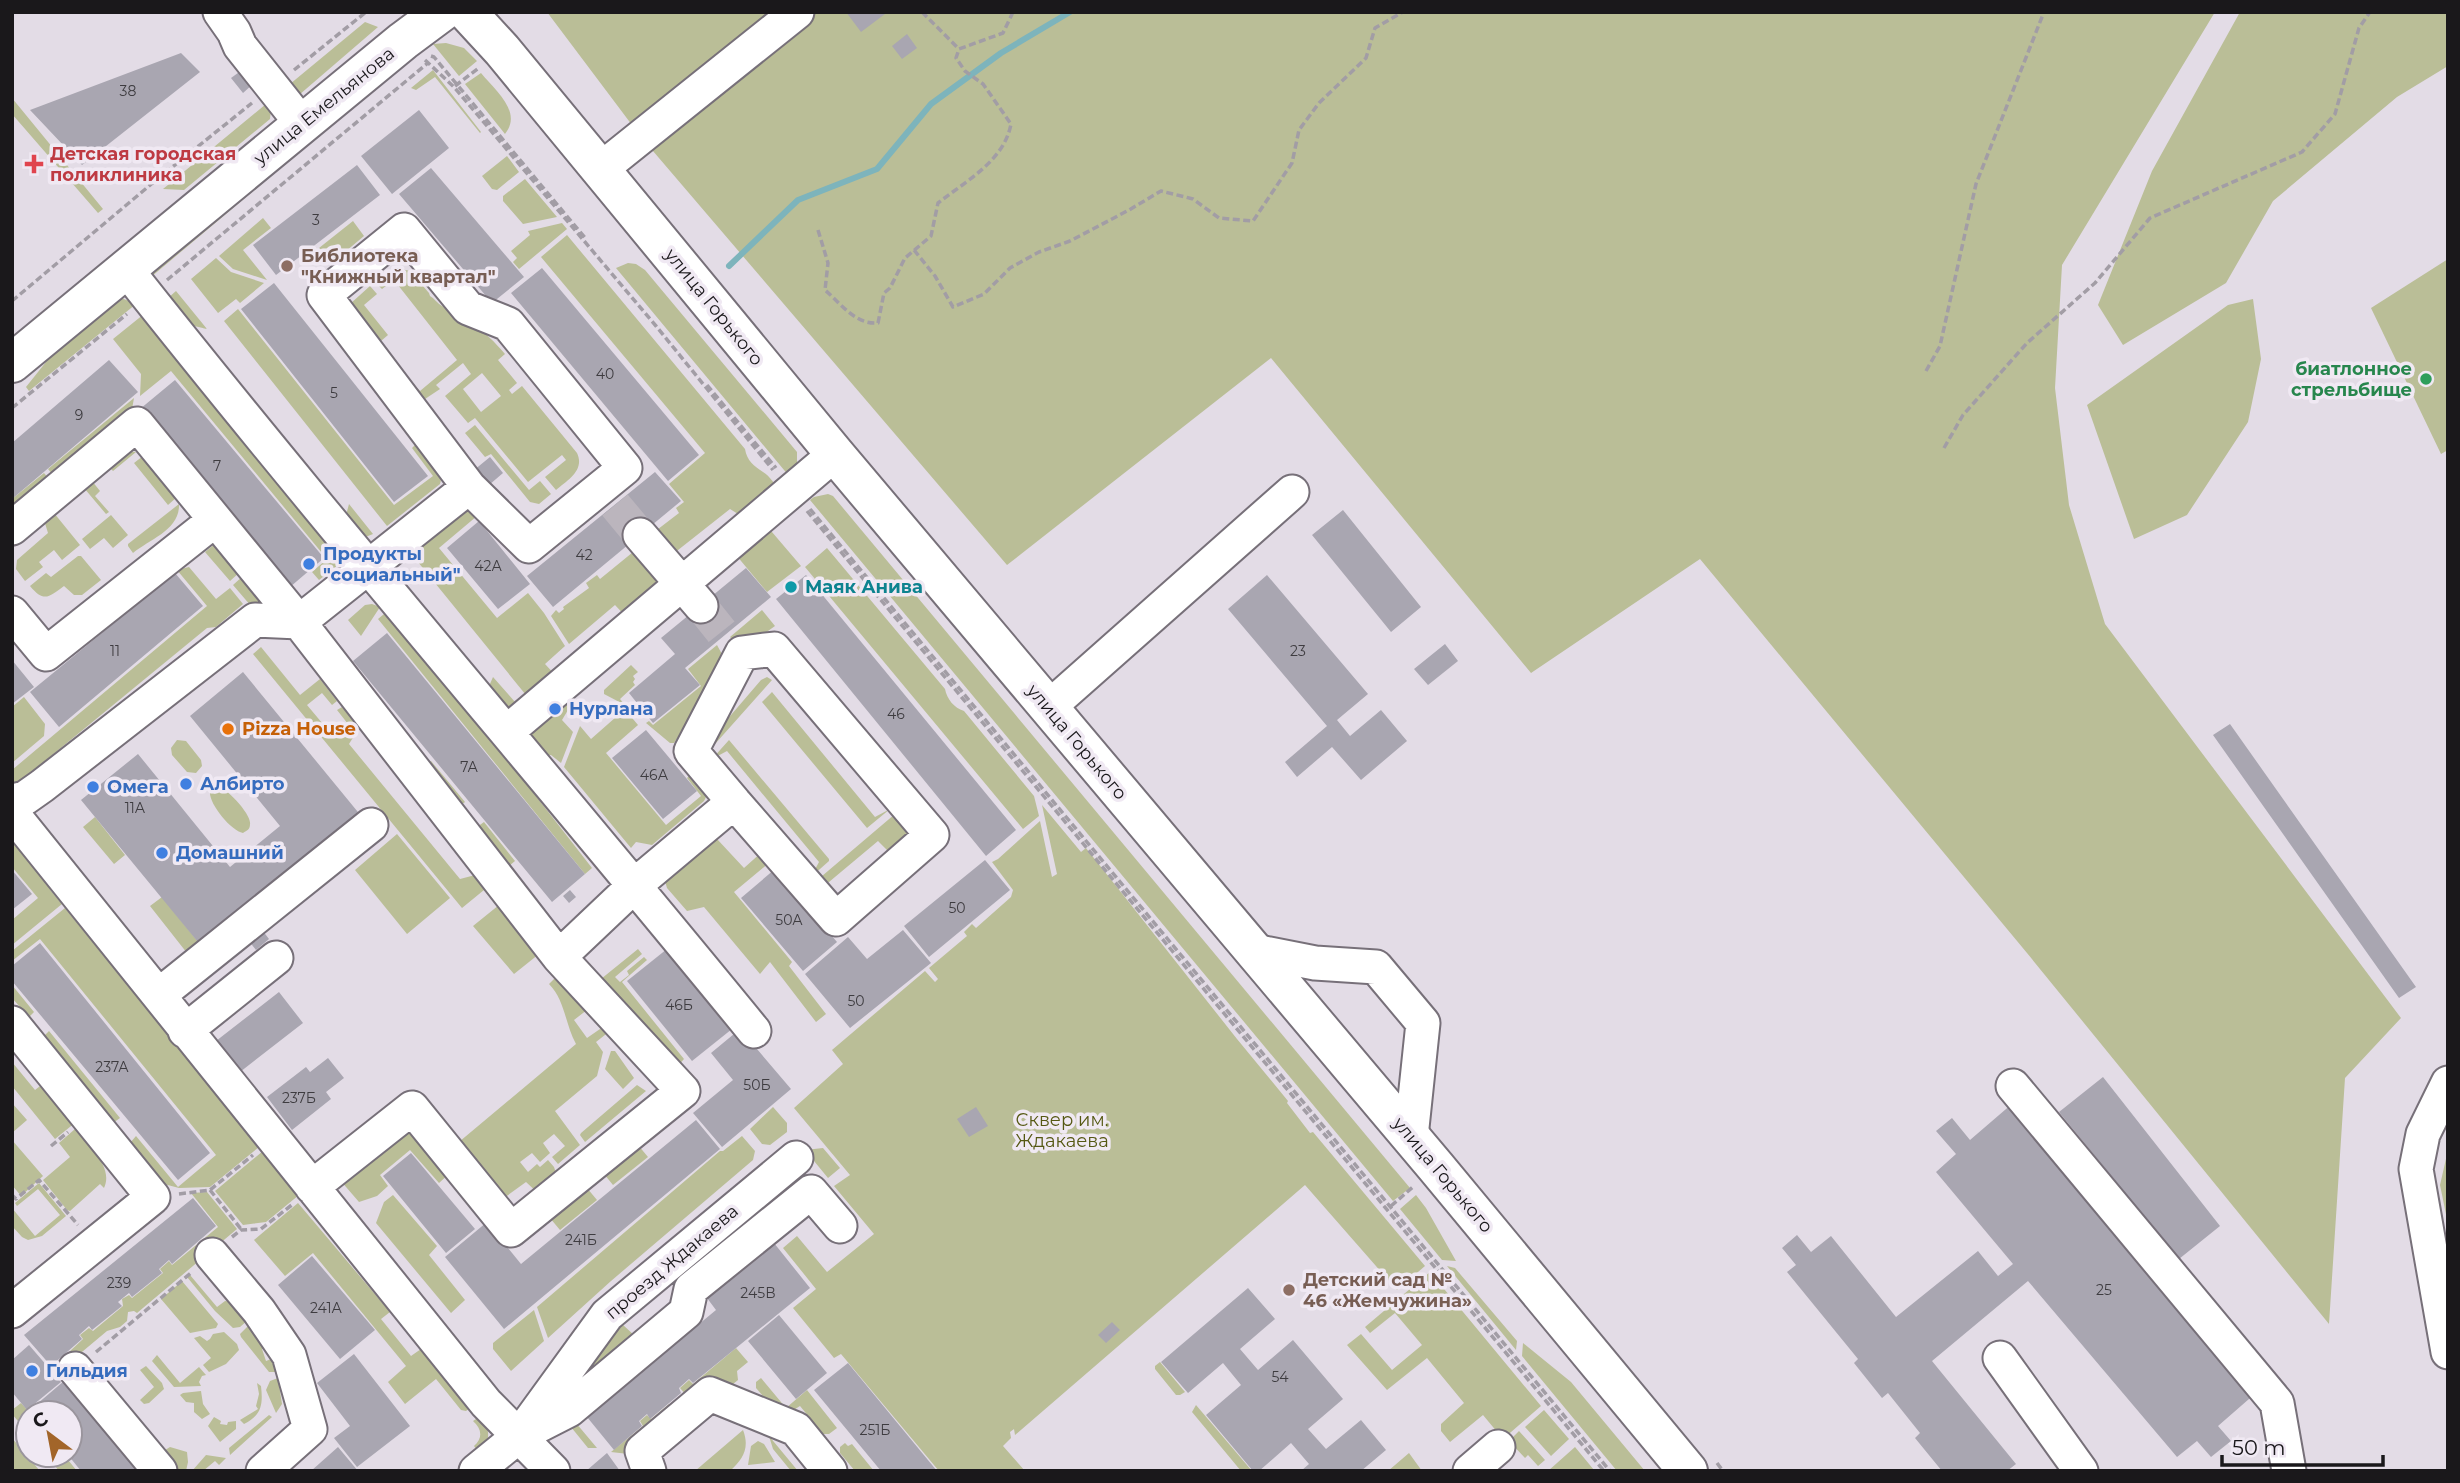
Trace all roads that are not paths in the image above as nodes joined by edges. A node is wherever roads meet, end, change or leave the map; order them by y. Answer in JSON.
{"nodes":[{"id":1,"x":220,"y":12,"type":"edge"},
{"id":2,"x":442,"y":12,"type":"edge"},
{"id":3,"x":467,"y":12,"type":"edge"},
{"id":4,"x":797,"y":12,"type":"edge"},
{"id":5,"x":302,"y":124,"type":"junction"},
{"id":6,"x":601,"y":169,"type":"junction"},
{"id":7,"x":137,"y":283,"type":"junction"},
{"id":8,"x":12,"y":363,"type":"edge"},
{"id":9,"x":835,"y":454,"type":"junction"},
{"id":10,"x":469,"y":487,"type":"junction"},
{"id":11,"x":1292,"y":492,"type":"dead end"},
{"id":12,"x":215,"y":520,"type":"junction"},
{"id":13,"x":12,"y":528,"type":"edge"},
{"id":14,"x":640,"y":535,"type":"tunnel mouth"},
{"id":15,"x":368,"y":566,"type":"junction"},
{"id":16,"x":692,"y":595,"type":"junction"},
{"id":17,"x":12,"y":613,"type":"edge"},
{"id":18,"x":299,"y":622,"type":"junction"},
{"id":19,"x":1048,"y":708,"type":"junction"},
{"id":20,"x":508,"y":732,"type":"junction"},
{"id":21,"x":12,"y":801,"type":"edge"},
{"id":22,"x":734,"y":802,"type":"junction"},
{"id":23,"x":12,"y":813,"type":"edge"},
{"id":24,"x":370,"y":825,"type":"dead end"},
{"id":25,"x":635,"y":885,"type":"junction"},
{"id":26,"x":1254,"y":951,"type":"junction"},
{"id":27,"x":559,"y":957,"type":"junction"},
{"id":28,"x":276,"y":958,"type":"dead end"},
{"id":29,"x":159,"y":995,"type":"junction"},
{"id":30,"x":12,"y":1023,"type":"edge"},
{"id":31,"x":185,"y":1031,"type":"junction"},
{"id":32,"x":754,"y":1031,"type":"dead end"},
{"id":33,"x":2448,"y":1083,"type":"edge"},
{"id":34,"x":2013,"y":1086,"type":"dead end"},
{"id":35,"x":1411,"y":1137,"type":"junction"},
{"id":36,"x":796,"y":1158,"type":"dead end"},
{"id":37,"x":307,"y":1191,"type":"junction"},
{"id":38,"x":840,"y":1226,"type":"dead end"},
{"id":39,"x":212,"y":1255,"type":"road end"},
{"id":40,"x":17,"y":1297,"type":"edge"},
{"id":41,"x":2448,"y":1352,"type":"edge"},
{"id":42,"x":2000,"y":1358,"type":"dead end"},
{"id":43,"x":75,"y":1369,"type":"road end"},
{"id":44,"x":519,"y":1436,"type":"junction"},
{"id":45,"x":1498,"y":1447,"type":"dead end"},
{"id":46,"x":160,"y":1471,"type":"edge"},
{"id":47,"x":264,"y":1471,"type":"edge"},
{"id":48,"x":476,"y":1471,"type":"edge"},
{"id":49,"x":553,"y":1471,"type":"edge"},
{"id":50,"x":649,"y":1471,"type":"edge"},
{"id":51,"x":830,"y":1471,"type":"edge"},
{"id":52,"x":1470,"y":1471,"type":"edge"},
{"id":53,"x":1688,"y":1471,"type":"edge"},
{"id":54,"x":2081,"y":1471,"type":"edge"},
{"id":55,"x":2289,"y":1471,"type":"edge"}],
"edges":[{"from":1,"to":5,"type":"street"},
{"from":2,"to":5,"type":"main road","name":"улица Емельянова"},
{"from":3,"to":6,"type":"main road","name":"улица Горького"},
{"from":4,"to":6,"type":"street"},
{"from":5,"to":7,"type":"main road","name":"улица Емельянова"},
{"from":6,"to":9,"type":"main road","name":"улица Горького"},
{"from":7,"to":8,"type":"main road","name":"улица Емельянова"},
{"from":7,"to":15,"type":"street"},
{"from":9,"to":16,"type":"street"},
{"from":9,"to":19,"type":"main road","name":"улица Горького"},
{"from":10,"to":10,"type":"street"},
{"from":10,"to":15,"type":"street"},
{"from":11,"to":19,"type":"street"},
{"from":12,"to":13,"type":"street"},
{"from":12,"to":17,"type":"street"},
{"from":12,"to":18,"type":"street"},
{"from":14,"to":16,"type":"street"},
{"from":15,"to":18,"type":"street"},
{"from":15,"to":20,"type":"street"},
{"from":16,"to":20,"type":"street"},
{"from":18,"to":21,"type":"street"},
{"from":18,"to":27,"type":"street"},
{"from":19,"to":26,"type":"main road","name":"улица Горького"},
{"from":20,"to":25,"type":"street"},
{"from":22,"to":22,"type":"street"},
{"from":22,"to":25,"type":"street"},
{"from":23,"to":29,"type":"street"},
{"from":24,"to":29,"type":"street"},
{"from":25,"to":27,"type":"street"},
{"from":25,"to":32,"type":"street"},
{"from":26,"to":35,"type":"main road","name":"улица Горького"},
{"from":26,"to":35,"type":"street"},
{"from":27,"to":37,"type":"street"},
{"from":28,"to":31,"type":"street"},
{"from":29,"to":31,"type":"street"},
{"from":30,"to":40,"type":"street"},
{"from":31,"to":37,"type":"street"},
{"from":33,"to":41,"type":"street"},
{"from":34,"to":55,"type":"street"},
{"from":35,"to":53,"type":"main road","name":"улица Горького"},
{"from":36,"to":44,"type":"street","name":"проезд Ждакаева"},
{"from":37,"to":44,"type":"street"},
{"from":38,"to":44,"type":"street"},
{"from":39,"to":47,"type":"street"},
{"from":42,"to":54,"type":"street"},
{"from":43,"to":46,"type":"street"},
{"from":44,"to":48,"type":"street","name":"проезд Ждакаева"},
{"from":44,"to":49,"type":"street"},
{"from":45,"to":52,"type":"street"},
{"from":50,"to":51,"type":"street"}]}
